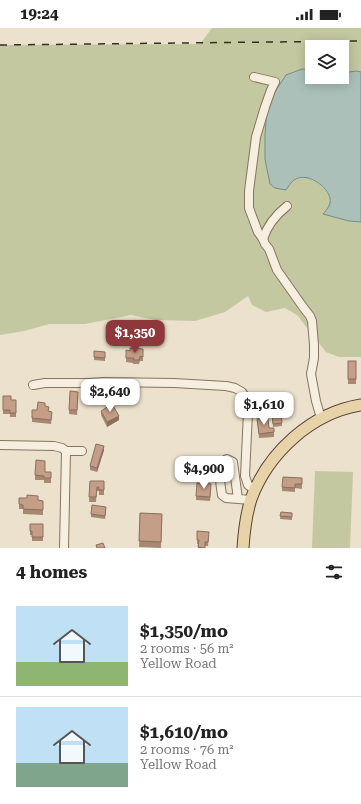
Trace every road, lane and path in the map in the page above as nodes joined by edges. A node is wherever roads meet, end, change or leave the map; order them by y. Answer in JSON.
{"nodes":[{"id":1,"x":254,"y":77,"type":"dead end"},
{"id":2,"x":287,"y":206,"type":"dead end"},
{"id":3,"x":263,"y":239,"type":"junction"},
{"id":4,"x":33,"y":385,"type":"dead end"},
{"id":5,"x":361,"y":406,"type":"edge"},
{"id":6,"x":322,"y":419,"type":"junction"},
{"id":7,"x":0,"y":445,"type":"edge"},
{"id":8,"x":66,"y":451,"type":"junction"},
{"id":9,"x":82,"y":451,"type":"dead end"},
{"id":10,"x":253,"y":495,"type":"junction"},
{"id":11,"x":238,"y":499,"type":"dead end"},
{"id":12,"x":64,"y":548,"type":"edge"},
{"id":13,"x":243,"y":548,"type":"edge"}],
"edges":[{"from":1,"to":3,"type":"street"},
{"from":2,"to":3,"type":"street"},
{"from":3,"to":6,"type":"street"},
{"from":4,"to":10,"type":"street"},
{"from":5,"to":6,"type":"main road"},
{"from":6,"to":10,"type":"main road"},
{"from":7,"to":8,"type":"street"},
{"from":8,"to":9,"type":"street"},
{"from":8,"to":12,"type":"street"},
{"from":10,"to":11,"type":"street"},
{"from":10,"to":13,"type":"main road"}]}
